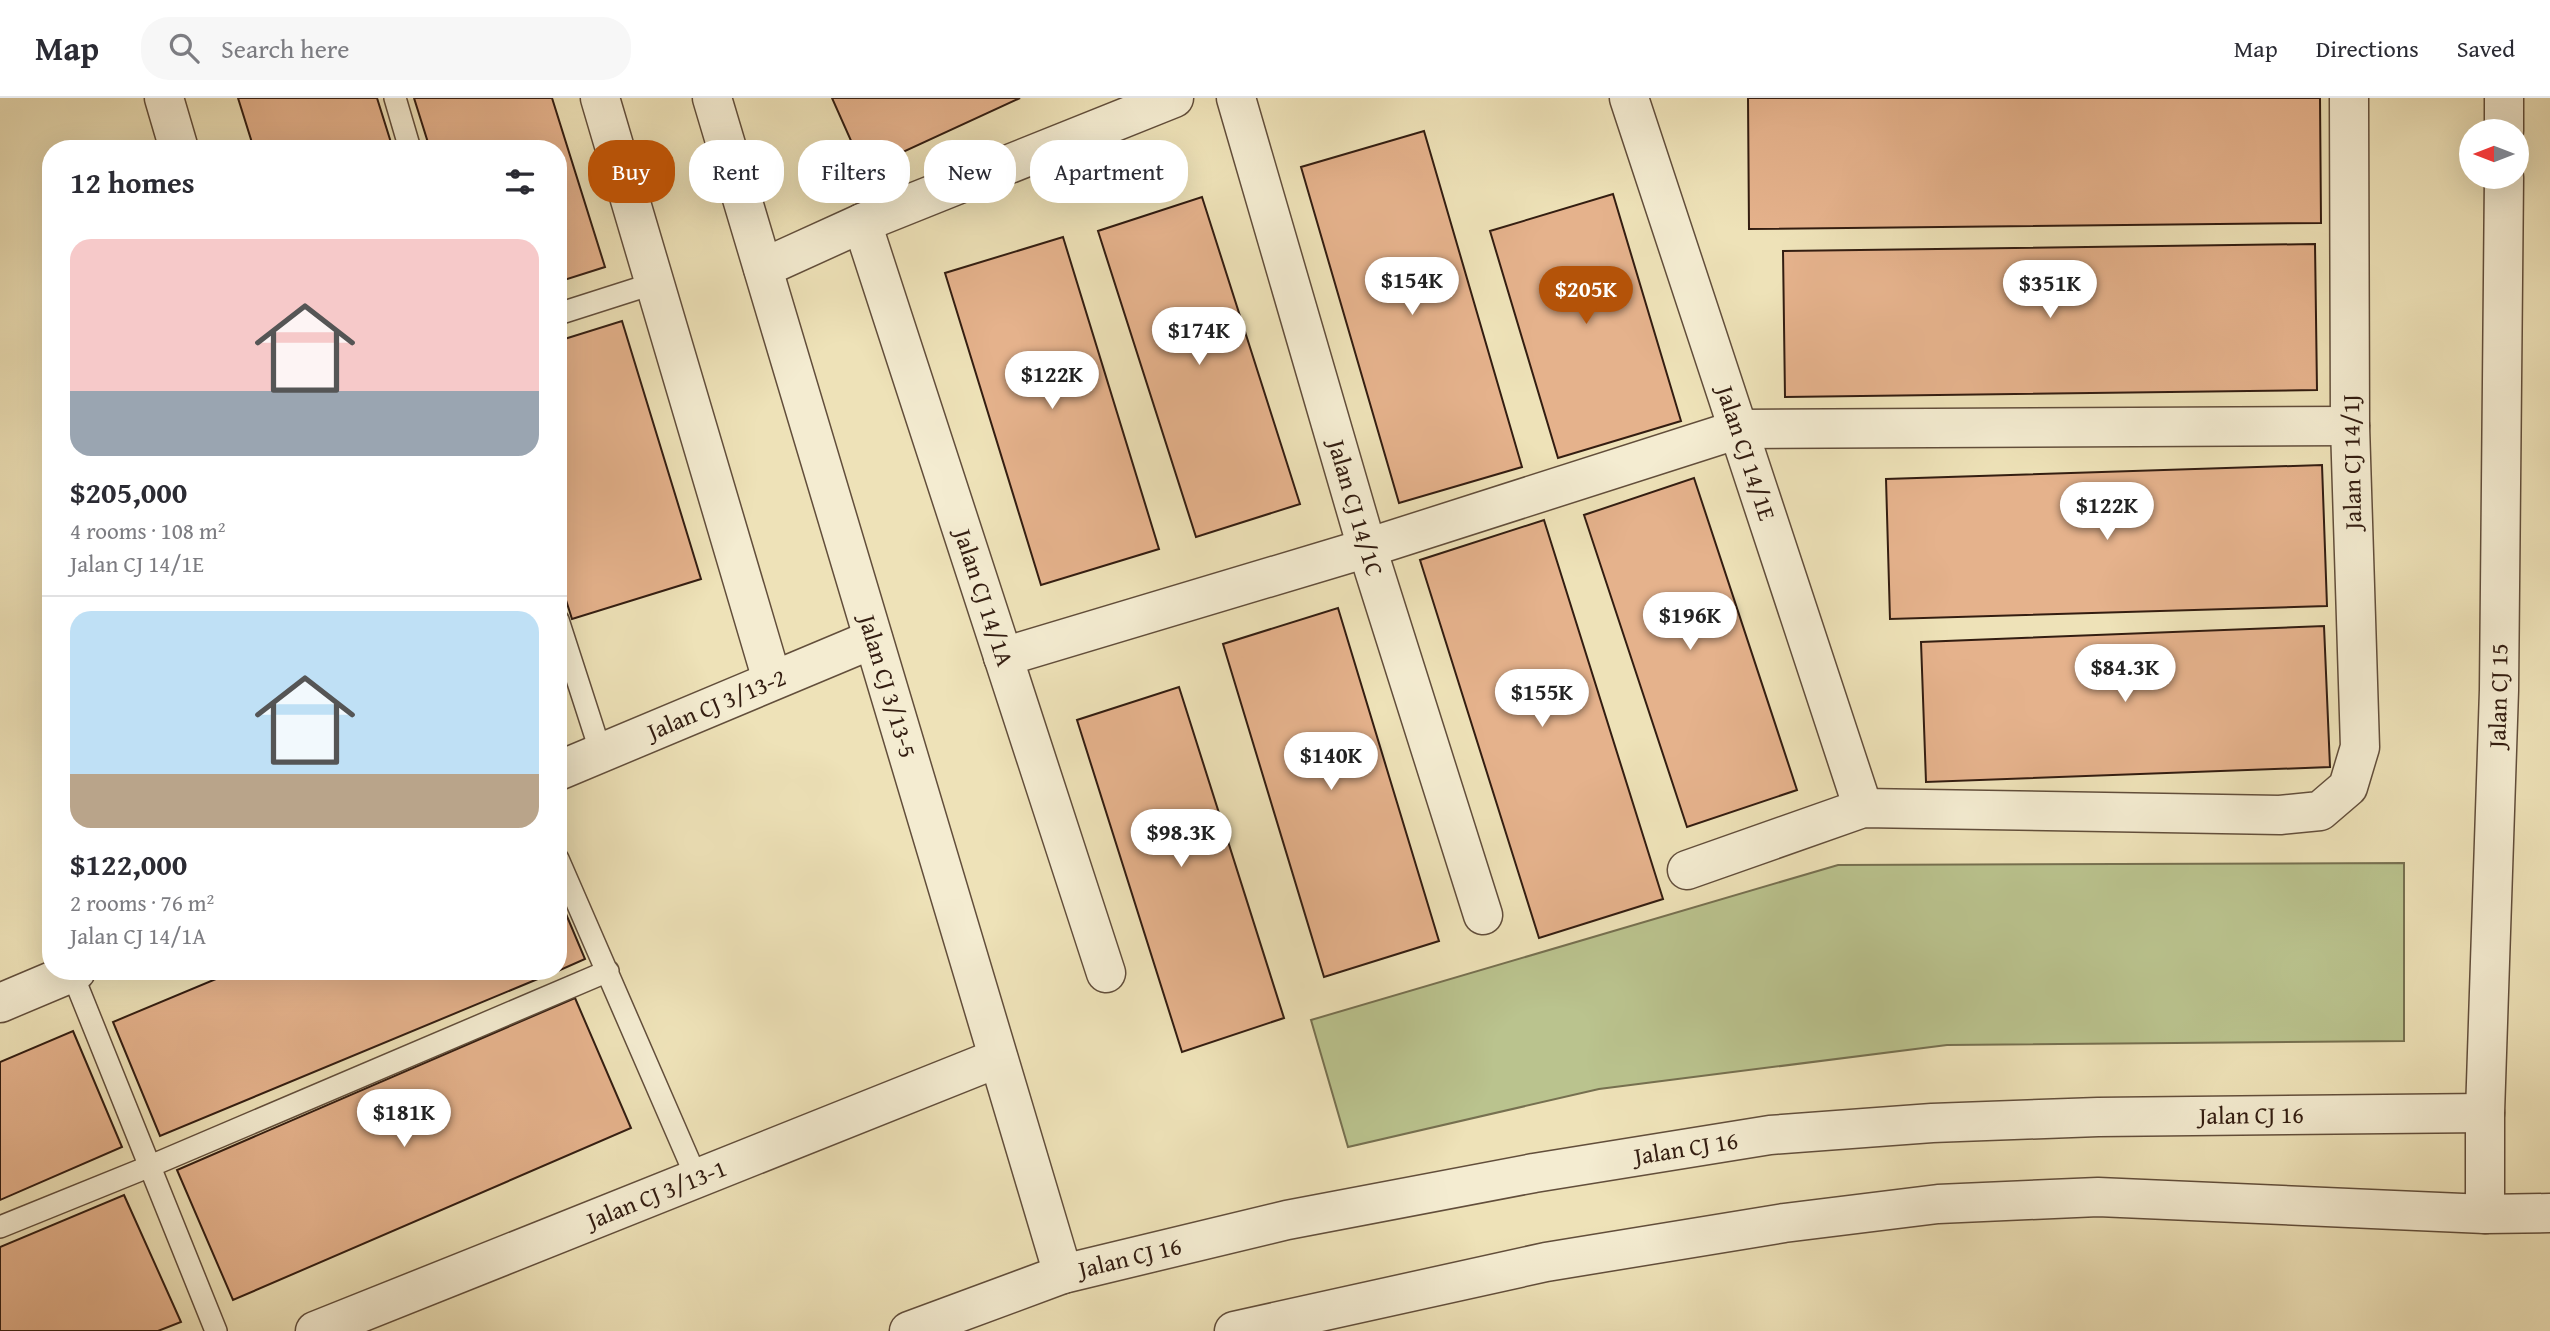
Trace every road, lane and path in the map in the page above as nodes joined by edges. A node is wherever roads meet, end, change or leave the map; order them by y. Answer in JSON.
{"nodes":[{"id":1,"x":164,"y":98,"type":"edge"},
{"id":2,"x":395,"y":98,"type":"edge"},
{"id":3,"x":600,"y":98,"type":"edge"},
{"id":4,"x":712,"y":98,"type":"edge"},
{"id":5,"x":1174,"y":98,"type":"edge"},
{"id":6,"x":1236,"y":98,"type":"edge"},
{"id":7,"x":1629,"y":98,"type":"edge"},
{"id":8,"x":2349,"y":98,"type":"edge"},
{"id":9,"x":2504,"y":98,"type":"edge"},
{"id":10,"x":2504,"y":119,"type":"edge"},
{"id":11,"x":176,"y":140,"type":"edge"},
{"id":12,"x":407,"y":140,"type":"edge"},
{"id":13,"x":2504,"y":189,"type":"edge"},
{"id":14,"x":862,"y":223,"type":"junction"},
{"id":15,"x":763,"y":268,"type":"junction"},
{"id":16,"x":655,"y":283,"type":"junction"},
{"id":17,"x":567,"y":311,"type":"edge"},
{"id":18,"x":2350,"y":426,"type":"junction"},
{"id":19,"x":1739,"y":429,"type":"junction"},
{"id":20,"x":1367,"y":548,"type":"junction"},
{"id":21,"x":873,"y":639,"type":"junction"},
{"id":22,"x":567,"y":648,"type":"edge"},
{"id":23,"x":1003,"y":657,"type":"junction"},
{"id":24,"x":772,"y":680,"type":"junction"},
{"id":25,"x":601,"y":753,"type":"junction"},
{"id":26,"x":567,"y":767,"type":"edge"},
{"id":27,"x":1863,"y":808,"type":"junction"},
{"id":28,"x":1687,"y":870,"type":"dead end"},
{"id":29,"x":567,"y":879,"type":"edge"},
{"id":30,"x":1483,"y":915,"type":"dead end"},
{"id":31,"x":608,"y":971,"type":"junction"},
{"id":32,"x":1106,"y":973,"type":"dead end"},
{"id":33,"x":55,"y":980,"type":"edge"},
{"id":34,"x":77,"y":980,"type":"edge"},
{"id":35,"x":0,"y":1003,"type":"edge"},
{"id":36,"x":998,"y":1058,"type":"junction"},
{"id":37,"x":2484,"y":1113,"type":"junction"},
{"id":38,"x":148,"y":1167,"type":"junction"},
{"id":39,"x":697,"y":1179,"type":"junction"},
{"id":40,"x":2550,"y":1213,"type":"edge"},
{"id":41,"x":2484,"y":1214,"type":"junction"},
{"id":42,"x":0,"y":1227,"type":"edge"},
{"id":43,"x":1063,"y":1274,"type":"junction"},
{"id":44,"x":1299,"y":1323,"type":"edge"},
{"id":45,"x":216,"y":1331,"type":"edge"},
{"id":46,"x":315,"y":1331,"type":"edge"},
{"id":47,"x":909,"y":1331,"type":"edge"},
{"id":48,"x":1234,"y":1331,"type":"edge"}],
"edges":[{"from":1,"to":11,"type":"street"},
{"from":2,"to":12,"type":"lane"},
{"from":3,"to":16,"type":"street"},
{"from":4,"to":15,"type":"street","name":"Jalan CJ 3/13-5"},
{"from":5,"to":14,"type":"street"},
{"from":6,"to":20,"type":"street","name":"Jalan CJ 14/1C"},
{"from":7,"to":19,"type":"street","name":"Jalan CJ 14/1E"},
{"from":8,"to":18,"type":"street","name":"Jalan CJ 14/1J"},
{"from":9,"to":10,"type":"street"},
{"from":13,"to":37,"type":"street","name":"Jalan CJ 15"},
{"from":14,"to":15,"type":"street"},
{"from":14,"to":23,"type":"street","name":"Jalan CJ 14/1A"},
{"from":15,"to":21,"type":"street","name":"Jalan CJ 3/13-5"},
{"from":16,"to":17,"type":"lane"},
{"from":16,"to":24,"type":"street"},
{"from":18,"to":19,"type":"street"},
{"from":18,"to":27,"type":"street","name":"Jalan CJ 14/1J"},
{"from":19,"to":20,"type":"street"},
{"from":19,"to":27,"type":"street","name":"Jalan CJ 14/1E"},
{"from":20,"to":23,"type":"street"},
{"from":20,"to":30,"type":"street","name":"Jalan CJ 14/1C"},
{"from":21,"to":24,"type":"street","name":"Jalan CJ 3/13-2"},
{"from":21,"to":36,"type":"street","name":"Jalan CJ 3/13-5"},
{"from":22,"to":25,"type":"lane"},
{"from":23,"to":32,"type":"street","name":"Jalan CJ 14/1A"},
{"from":24,"to":25,"type":"street","name":"Jalan CJ 3/13-2"},
{"from":25,"to":26,"type":"street","name":"Jalan CJ 3/13-2"},
{"from":27,"to":28,"type":"street"},
{"from":29,"to":31,"type":"lane"},
{"from":31,"to":38,"type":"lane"},
{"from":31,"to":39,"type":"lane"},
{"from":33,"to":35,"type":"street"},
{"from":34,"to":38,"type":"lane"},
{"from":36,"to":39,"type":"street","name":"Jalan CJ 3/13-1"},
{"from":36,"to":43,"type":"street","name":"Jalan CJ 3/13-5"},
{"from":37,"to":41,"type":"street","name":"Jalan CJ 15"},
{"from":37,"to":43,"type":"street","name":"Jalan CJ 16"},
{"from":38,"to":42,"type":"lane"},
{"from":38,"to":45,"type":"lane"},
{"from":39,"to":46,"type":"street","name":"Jalan CJ 3/13-1"},
{"from":40,"to":41,"type":"street"},
{"from":41,"to":44,"type":"street"},
{"from":43,"to":47,"type":"street","name":"Jalan CJ 16"},
{"from":44,"to":48,"type":"street"}]}
